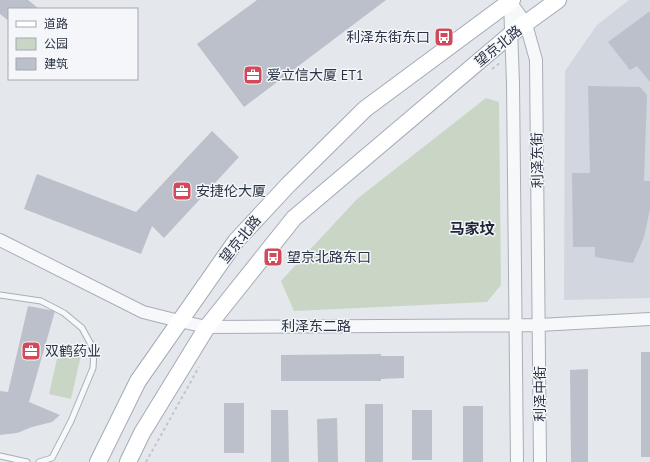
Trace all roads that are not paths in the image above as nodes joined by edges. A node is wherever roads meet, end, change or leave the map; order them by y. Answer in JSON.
{"nodes":[{"id":1,"x":558,"y":0,"type":"edge"},
{"id":2,"x":510,"y":1,"type":"edge"},
{"id":3,"x":526,"y":24,"type":"junction"},
{"id":4,"x":511,"y":34,"type":"junction"},
{"id":5,"x":0,"y":240,"type":"edge"},
{"id":6,"x":0,"y":295,"type":"edge"},
{"id":7,"x":650,"y":319,"type":"edge"},
{"id":8,"x":179,"y":321,"type":"junction"},
{"id":9,"x":515,"y":325,"type":"junction"},
{"id":10,"x":539,"y":325,"type":"junction"},
{"id":11,"x":207,"y":327,"type":"junction"},
{"id":12,"x":0,"y":456,"type":"edge"},
{"id":13,"x":27,"y":462,"type":"edge"},
{"id":14,"x":39,"y":462,"type":"edge"},
{"id":15,"x":98,"y":462,"type":"edge"},
{"id":16,"x":128,"y":462,"type":"edge"},
{"id":17,"x":517,"y":462,"type":"edge"},
{"id":18,"x":540,"y":462,"type":"edge"}],
"edges":[{"from":1,"to":3,"type":"main road","name":"望京北路"},
{"from":2,"to":3,"type":"street","name":"利泽东街"},
{"from":2,"to":4,"type":"street","name":"利泽东街"},
{"from":2,"to":8,"type":"main road","name":"望京北路"},
{"from":3,"to":4,"type":"main road","name":"望京北路"},
{"from":3,"to":10,"type":"street","name":"利泽东街"},
{"from":4,"to":9,"type":"street","name":"利泽东街"},
{"from":4,"to":11,"type":"main road","name":"望京北路"},
{"from":5,"to":8,"type":"street","name":"利泽东二路"},
{"from":6,"to":14,"type":"lane"},
{"from":7,"to":10,"type":"street","name":"利泽东二路"},
{"from":8,"to":11,"type":"street","name":"利泽东二路"},
{"from":8,"to":15,"type":"main road","name":"望京北路"},
{"from":9,"to":10,"type":"street","name":"利泽东二路"},
{"from":9,"to":11,"type":"street","name":"利泽东二路"},
{"from":9,"to":17,"type":"street","name":"利泽中街"},
{"from":10,"to":18,"type":"street","name":"利泽中街"},
{"from":11,"to":16,"type":"main road","name":"望京北路"},
{"from":12,"to":13,"type":"lane"}]}
